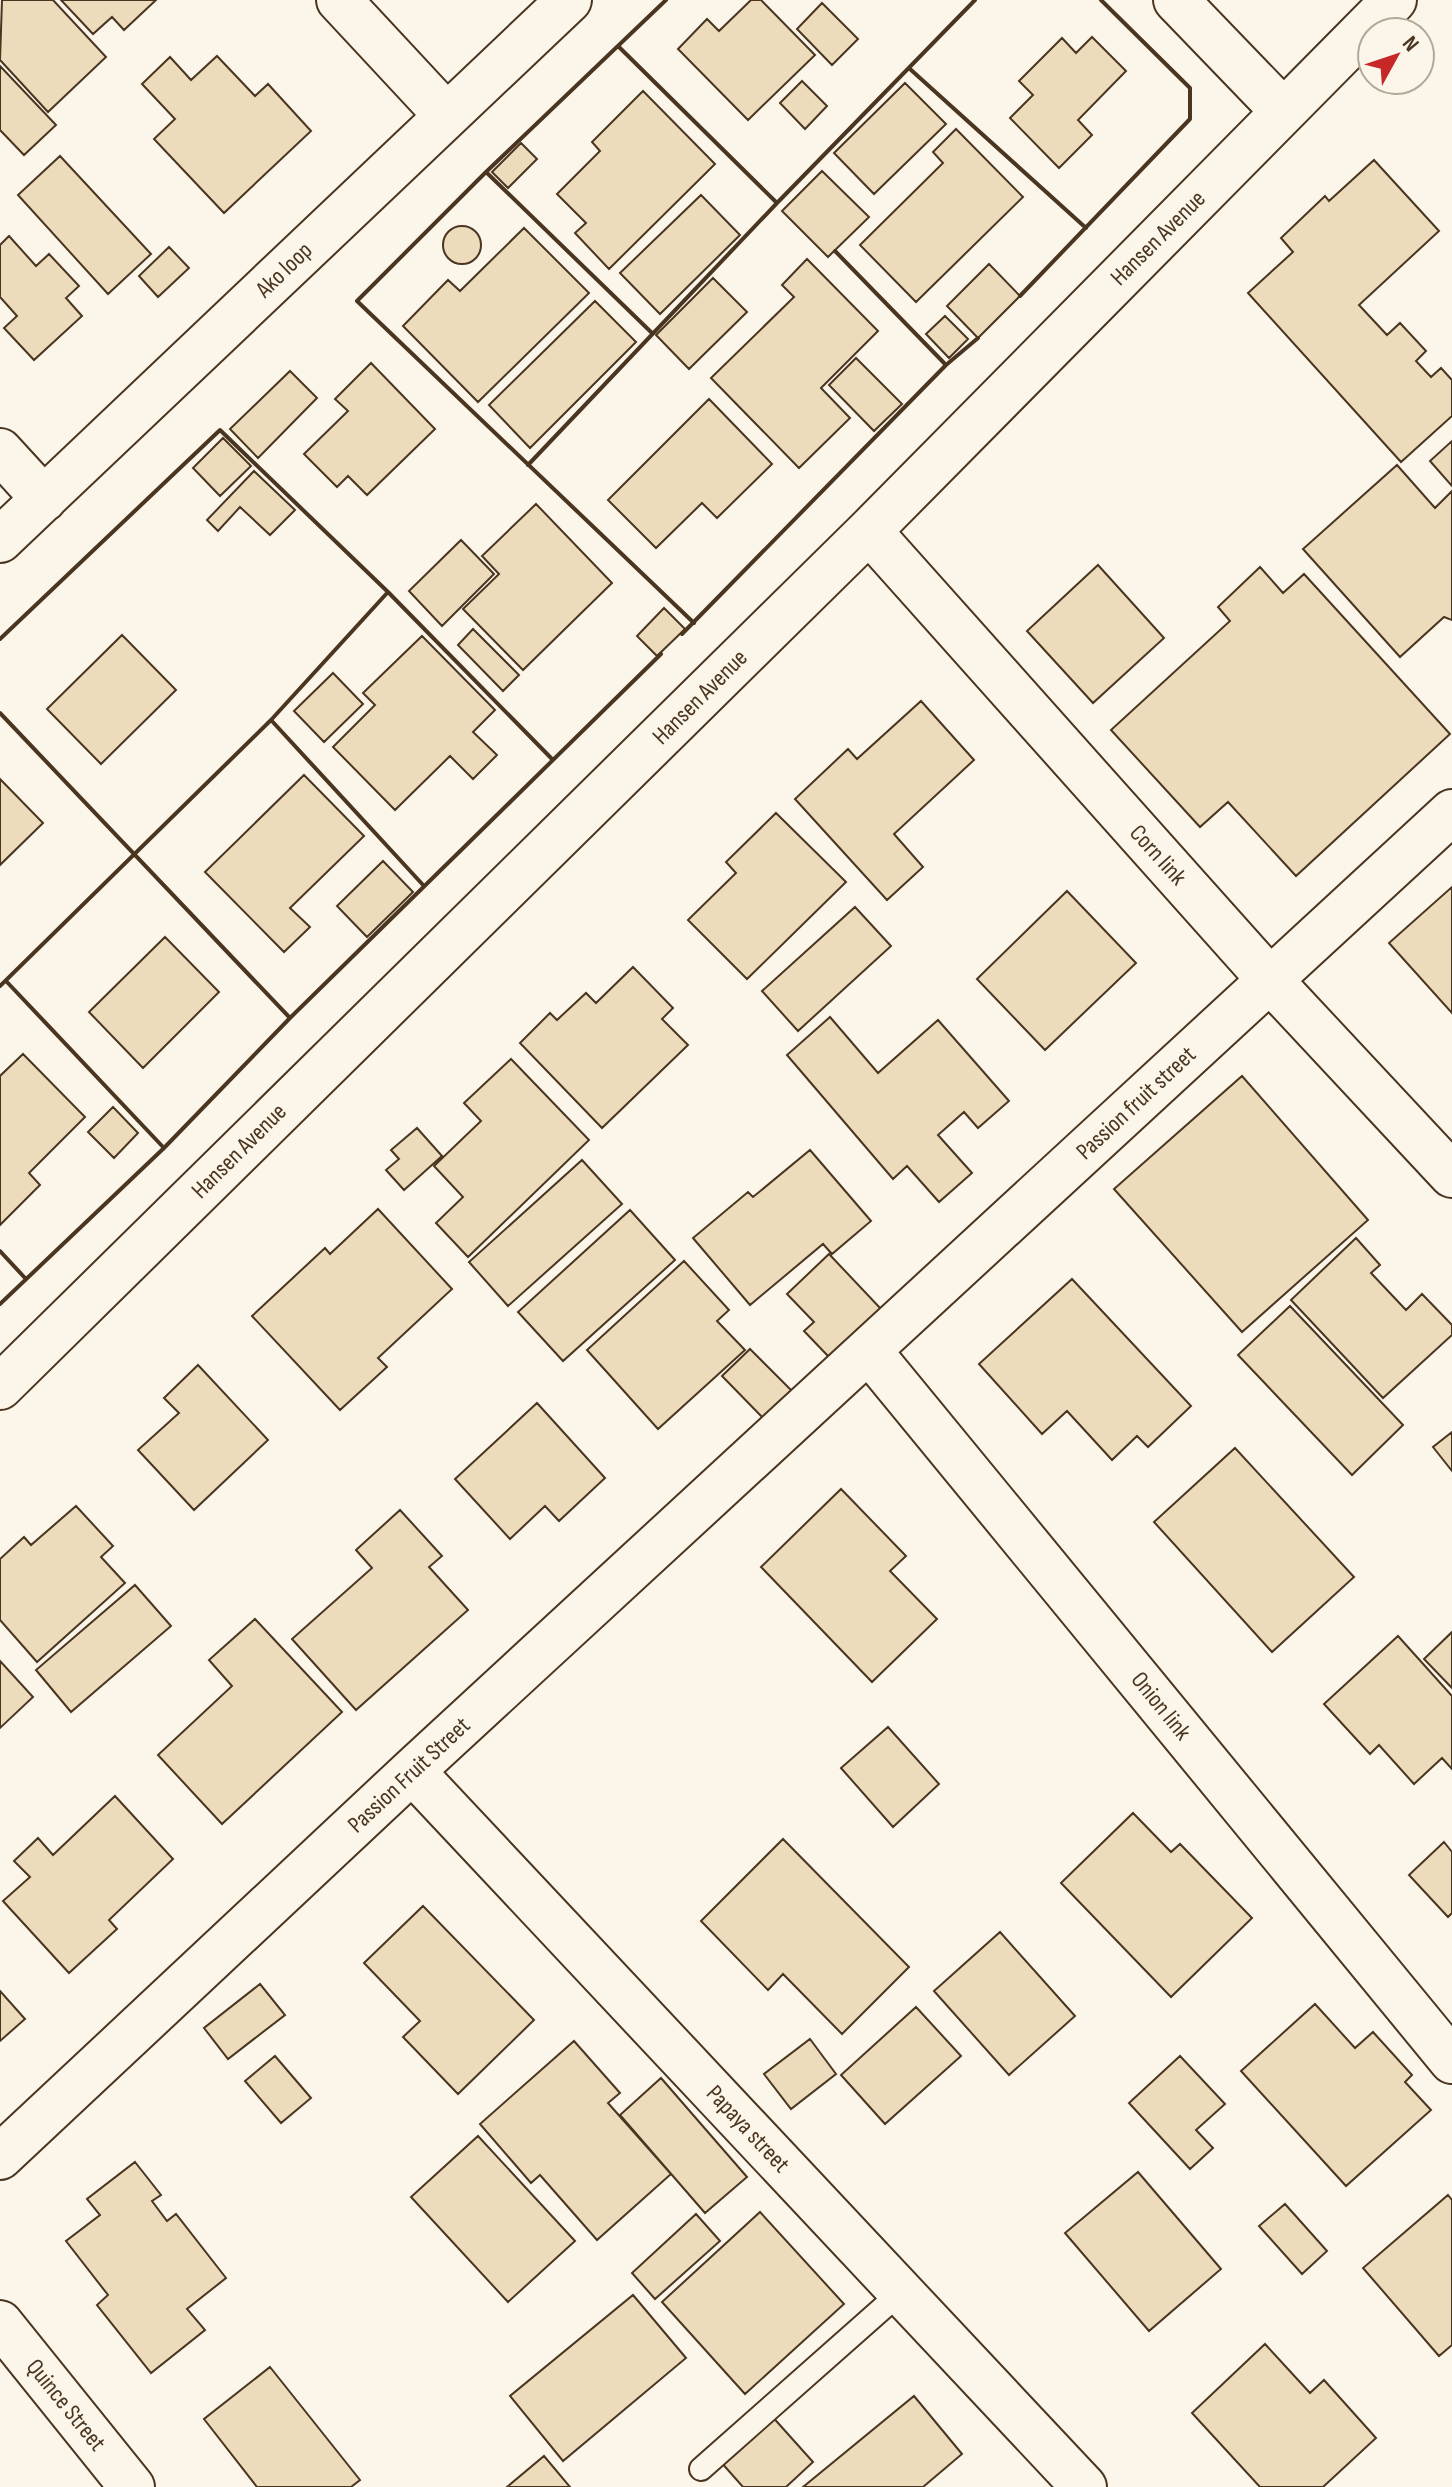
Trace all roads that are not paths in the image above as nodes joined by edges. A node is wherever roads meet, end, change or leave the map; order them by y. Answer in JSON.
{"nodes":[{"id":1,"x":339,"y":0,"type":"edge"},
{"id":2,"x":569,"y":0,"type":"edge"},
{"id":3,"x":1176,"y":0,"type":"edge"},
{"id":4,"x":1394,"y":0,"type":"edge"},
{"id":5,"x":1283,"y":111,"type":"junction"},
{"id":6,"x":446,"y":115,"type":"junction"},
{"id":7,"x":0,"y":451,"type":"edge"},
{"id":8,"x":44,"y":499,"type":"junction"},
{"id":9,"x":869,"y":531,"type":"junction"},
{"id":10,"x":0,"y":540,"type":"edge"},
{"id":11,"x":1452,"y":812,"type":"edge"},
{"id":12,"x":1269,"y":979,"type":"junction"},
{"id":13,"x":1452,"y":1175,"type":"edge"},
{"id":14,"x":869,"y":1351,"type":"junction"},
{"id":15,"x":0,"y":1387,"type":"edge"},
{"id":16,"x":820,"y":1395,"type":"joint"},
{"id":17,"x":412,"y":1771,"type":"junction"},
{"id":18,"x":1452,"y":2061,"type":"edge"},
{"id":19,"x":0,"y":2157,"type":"edge"},
{"id":20,"x":901,"y":2292,"type":"junction"},
{"id":21,"x":0,"y":2323,"type":"edge"},
{"id":22,"x":701,"y":2469,"type":"dead end"},
{"id":23,"x":132,"y":2487,"type":"edge"},
{"id":24,"x":1084,"y":2487,"type":"edge"}],
"edges":[{"from":1,"to":6,"type":"street"},
{"from":2,"to":6,"type":"street","name":"Ako loop"},
{"from":3,"to":5,"type":"street"},
{"from":4,"to":5,"type":"street","name":"Hansen Avenue"},
{"from":5,"to":9,"type":"street","name":"Hansen Avenue"},
{"from":6,"to":8,"type":"street","name":"Ako loop"},
{"from":7,"to":8,"type":"street"},
{"from":8,"to":10,"type":"street","name":"Ako loop"},
{"from":9,"to":12,"type":"street","name":"Corn link"},
{"from":9,"to":15,"type":"street","name":"Hansen Avenue"},
{"from":11,"to":12,"type":"street","name":"Passion fruit street"},
{"from":12,"to":13,"type":"street","name":"Corn link"},
{"from":12,"to":14,"type":"street","name":"Passion fruit street"},
{"from":14,"to":16,"type":"street","name":"Passion fruit street"},
{"from":14,"to":18,"type":"street","name":"Onion link"},
{"from":16,"to":17,"type":"street","name":"Passion Fruit Street"},
{"from":17,"to":19,"type":"street","name":"Passion Fruit Street"},
{"from":17,"to":20,"type":"street","name":"Papaya street"},
{"from":20,"to":22,"type":"lane"},
{"from":20,"to":24,"type":"street","name":"Papaya street"},
{"from":21,"to":23,"type":"street","name":"Quince Street"}]}
